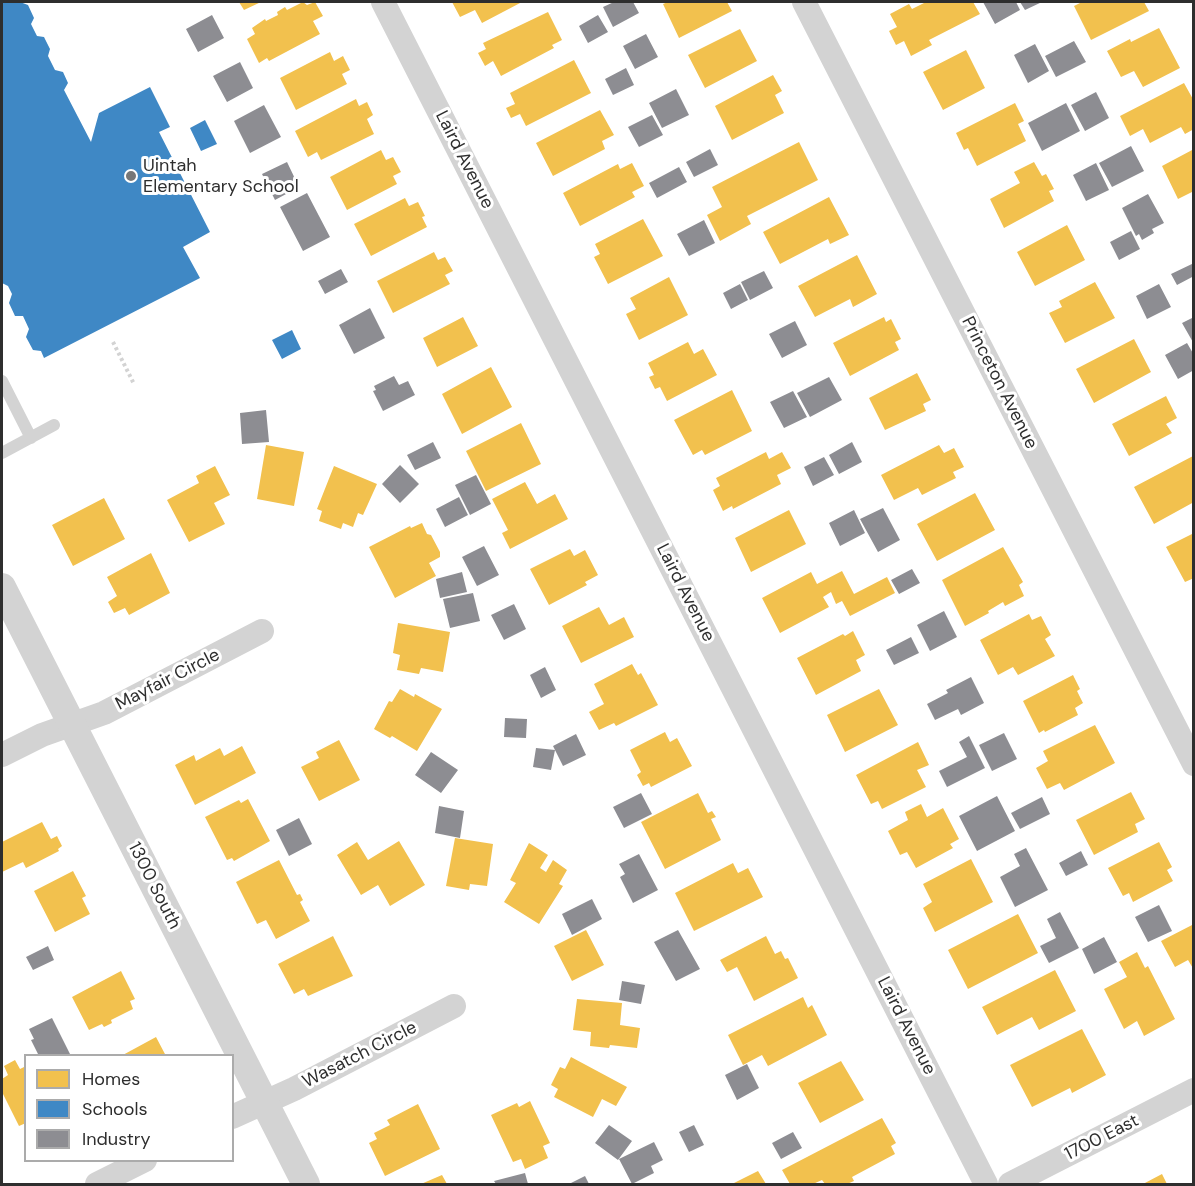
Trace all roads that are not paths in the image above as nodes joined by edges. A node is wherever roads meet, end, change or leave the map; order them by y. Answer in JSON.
{"nodes":[{"id":1,"x":383,"y":2,"type":"edge"},
{"id":2,"x":804,"y":2,"type":"edge"},
{"id":3,"x":2,"y":381,"type":"edge"},
{"id":4,"x":54,"y":425,"type":"dead end"},
{"id":5,"x":31,"y":438,"type":"junction"},
{"id":6,"x":2,"y":453,"type":"edge"},
{"id":7,"x":2,"y":587,"type":"edge"},
{"id":8,"x":262,"y":631,"type":"dead end"},
{"id":9,"x":72,"y":724,"type":"junction"},
{"id":10,"x":2,"y":755,"type":"edge"},
{"id":11,"x":1194,"y":764,"type":"edge"},
{"id":12,"x":454,"y":1006,"type":"dead end"},
{"id":13,"x":1194,"y":1090,"type":"edge"},
{"id":14,"x":264,"y":1102,"type":"junction"},
{"id":15,"x":234,"y":1116,"type":"edge"},
{"id":16,"x":143,"y":1162,"type":"edge"},
{"id":17,"x":97,"y":1185,"type":"edge"},
{"id":18,"x":306,"y":1185,"type":"edge"},
{"id":19,"x":986,"y":1185,"type":"edge"},
{"id":20,"x":1010,"y":1185,"type":"edge"}],
"edges":[{"from":1,"to":19,"type":"street","name":"Laird Avenue"},
{"from":2,"to":11,"type":"street","name":"Princeton Avenue"},
{"from":3,"to":5,"type":"lane"},
{"from":4,"to":5,"type":"lane"},
{"from":5,"to":6,"type":"lane"},
{"from":7,"to":9,"type":"street","name":"1300 South"},
{"from":8,"to":9,"type":"street","name":"Mayfair Circle"},
{"from":9,"to":10,"type":"street","name":"Mayfair Circle"},
{"from":9,"to":14,"type":"street","name":"1300 South"},
{"from":12,"to":14,"type":"street","name":"Wasatch Circle"},
{"from":13,"to":20,"type":"street","name":"1700 East"},
{"from":14,"to":15,"type":"street","name":"Wasatch Circle"},
{"from":14,"to":18,"type":"street","name":"1300 South"},
{"from":16,"to":17,"type":"street"}]}
